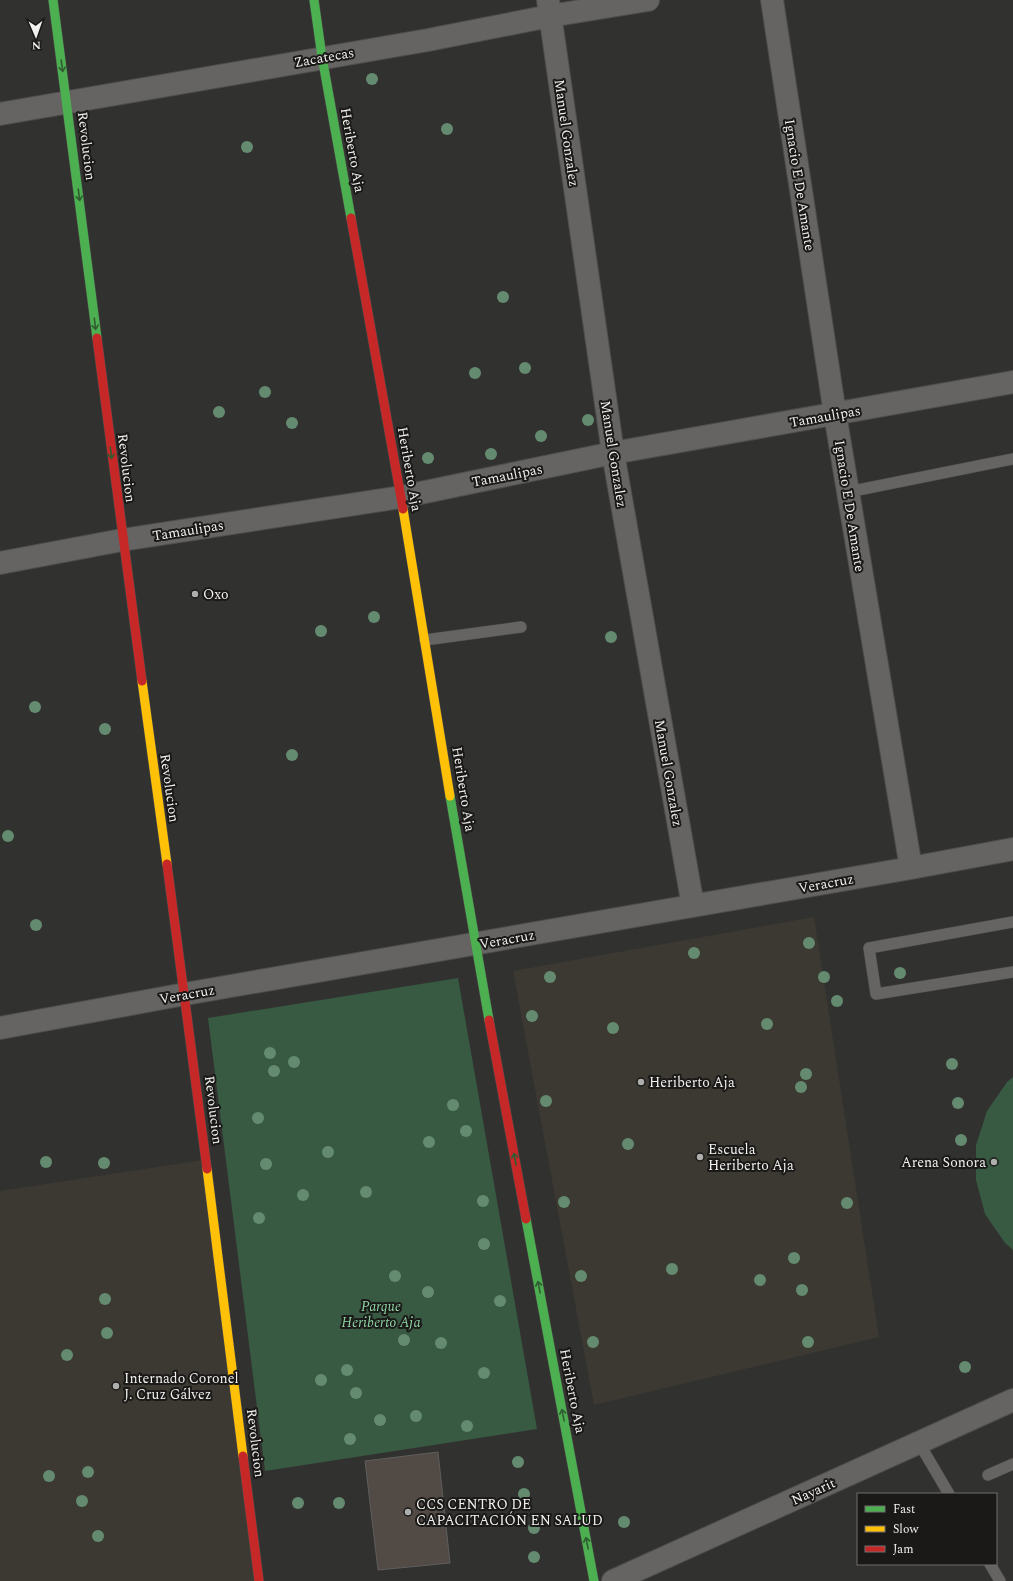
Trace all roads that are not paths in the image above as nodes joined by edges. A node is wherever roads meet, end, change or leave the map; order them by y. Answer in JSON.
{"nodes":[{"id":1,"x":53,"y":0,"type":"edge"},
{"id":2,"x":314,"y":0,"type":"edge"},
{"id":3,"x":648,"y":0,"type":"edge"},
{"id":4,"x":772,"y":0,"type":"edge"},
{"id":5,"x":549,"y":8,"type":"edge"},
{"id":6,"x":322,"y":57,"type":"junction"},
{"id":7,"x":67,"y":103,"type":"junction"},
{"id":8,"x":0,"y":114,"type":"edge"},
{"id":9,"x":1013,"y":382,"type":"edge"},
{"id":10,"x":835,"y":414,"type":"junction"},
{"id":11,"x":614,"y":454,"type":"junction"},
{"id":12,"x":1013,"y":459,"type":"edge"},
{"id":13,"x":848,"y":492,"type":"junction"},
{"id":14,"x":401,"y":497,"type":"junction"},
{"id":15,"x":122,"y":540,"type":"junction"},
{"id":16,"x":0,"y":563,"type":"edge"},
{"id":17,"x":521,"y":627,"type":"dead end"},
{"id":18,"x":425,"y":640,"type":"junction"},
{"id":19,"x":1013,"y":849,"type":"edge"},
{"id":20,"x":911,"y":868,"type":"junction"},
{"id":21,"x":693,"y":906,"type":"junction"},
{"id":22,"x":1013,"y":922,"type":"edge"},
{"id":23,"x":475,"y":944,"type":"junction"},
{"id":24,"x":1013,"y":972,"type":"edge"},
{"id":25,"x":185,"y":994,"type":"junction"},
{"id":26,"x":0,"y":1028,"type":"edge"},
{"id":27,"x":1013,"y":1400,"type":"edge"},
{"id":28,"x":919,"y":1443,"type":"junction"},
{"id":29,"x":1013,"y":1464,"type":"edge"},
{"id":30,"x":988,"y":1475,"type":"dead end"},
{"id":31,"x":948,"y":1493,"type":"edge"},
{"id":32,"x":991,"y":1565,"type":"edge"},
{"id":33,"x":259,"y":1581,"type":"edge"},
{"id":34,"x":594,"y":1581,"type":"edge"},
{"id":35,"x":613,"y":1581,"type":"edge"},
{"id":36,"x":1000,"y":1581,"type":"edge"}],
"edges":[{"from":1,"to":7,"type":"main road","name":"Revolucion","one_way":true},
{"from":2,"to":6,"type":"main road","name":"Heriberto Aja"},
{"from":3,"to":5,"type":"street","name":"Zacatecas"},
{"from":4,"to":10,"type":"street","name":"Ignacio E De Amante"},
{"from":5,"to":6,"type":"street","name":"Zacatecas"},
{"from":5,"to":11,"type":"street","name":"Manuel Gonzalez"},
{"from":6,"to":7,"type":"street","name":"Zacatecas"},
{"from":6,"to":14,"type":"main road","name":"Heriberto Aja"},
{"from":7,"to":8,"type":"street","name":"Zacatecas"},
{"from":7,"to":15,"type":"main road","name":"Revolucion","one_way":true},
{"from":9,"to":10,"type":"street","name":"Tamaulipas"},
{"from":10,"to":11,"type":"street","name":"Tamaulipas"},
{"from":10,"to":13,"type":"street","name":"Ignacio E De Amante"},
{"from":11,"to":14,"type":"street","name":"Tamaulipas"},
{"from":11,"to":21,"type":"street","name":"Manuel Gonzalez"},
{"from":12,"to":13,"type":"lane"},
{"from":13,"to":20,"type":"street","name":"Ignacio E De Amante"},
{"from":14,"to":15,"type":"street","name":"Tamaulipas"},
{"from":14,"to":18,"type":"main road","name":"Heriberto Aja"},
{"from":15,"to":16,"type":"street","name":"Tamaulipas"},
{"from":15,"to":25,"type":"main road","name":"Revolucion"},
{"from":17,"to":18,"type":"lane"},
{"from":18,"to":23,"type":"main road","name":"Heriberto Aja"},
{"from":19,"to":20,"type":"street","name":"Veracruz"},
{"from":20,"to":21,"type":"street","name":"Veracruz"},
{"from":21,"to":23,"type":"street","name":"Veracruz"},
{"from":22,"to":24,"type":"lane"},
{"from":23,"to":25,"type":"street","name":"Veracruz"},
{"from":34,"to":23,"type":"main road","name":"Heriberto Aja","one_way":true},
{"from":25,"to":26,"type":"street","name":"Veracruz"},
{"from":25,"to":33,"type":"main road","name":"Revolucion"},
{"from":27,"to":28,"type":"street","name":"Nayarit"},
{"from":28,"to":31,"type":"lane"},
{"from":28,"to":35,"type":"street","name":"Nayarit"},
{"from":29,"to":30,"type":"lane"},
{"from":32,"to":36,"type":"lane"}]}
